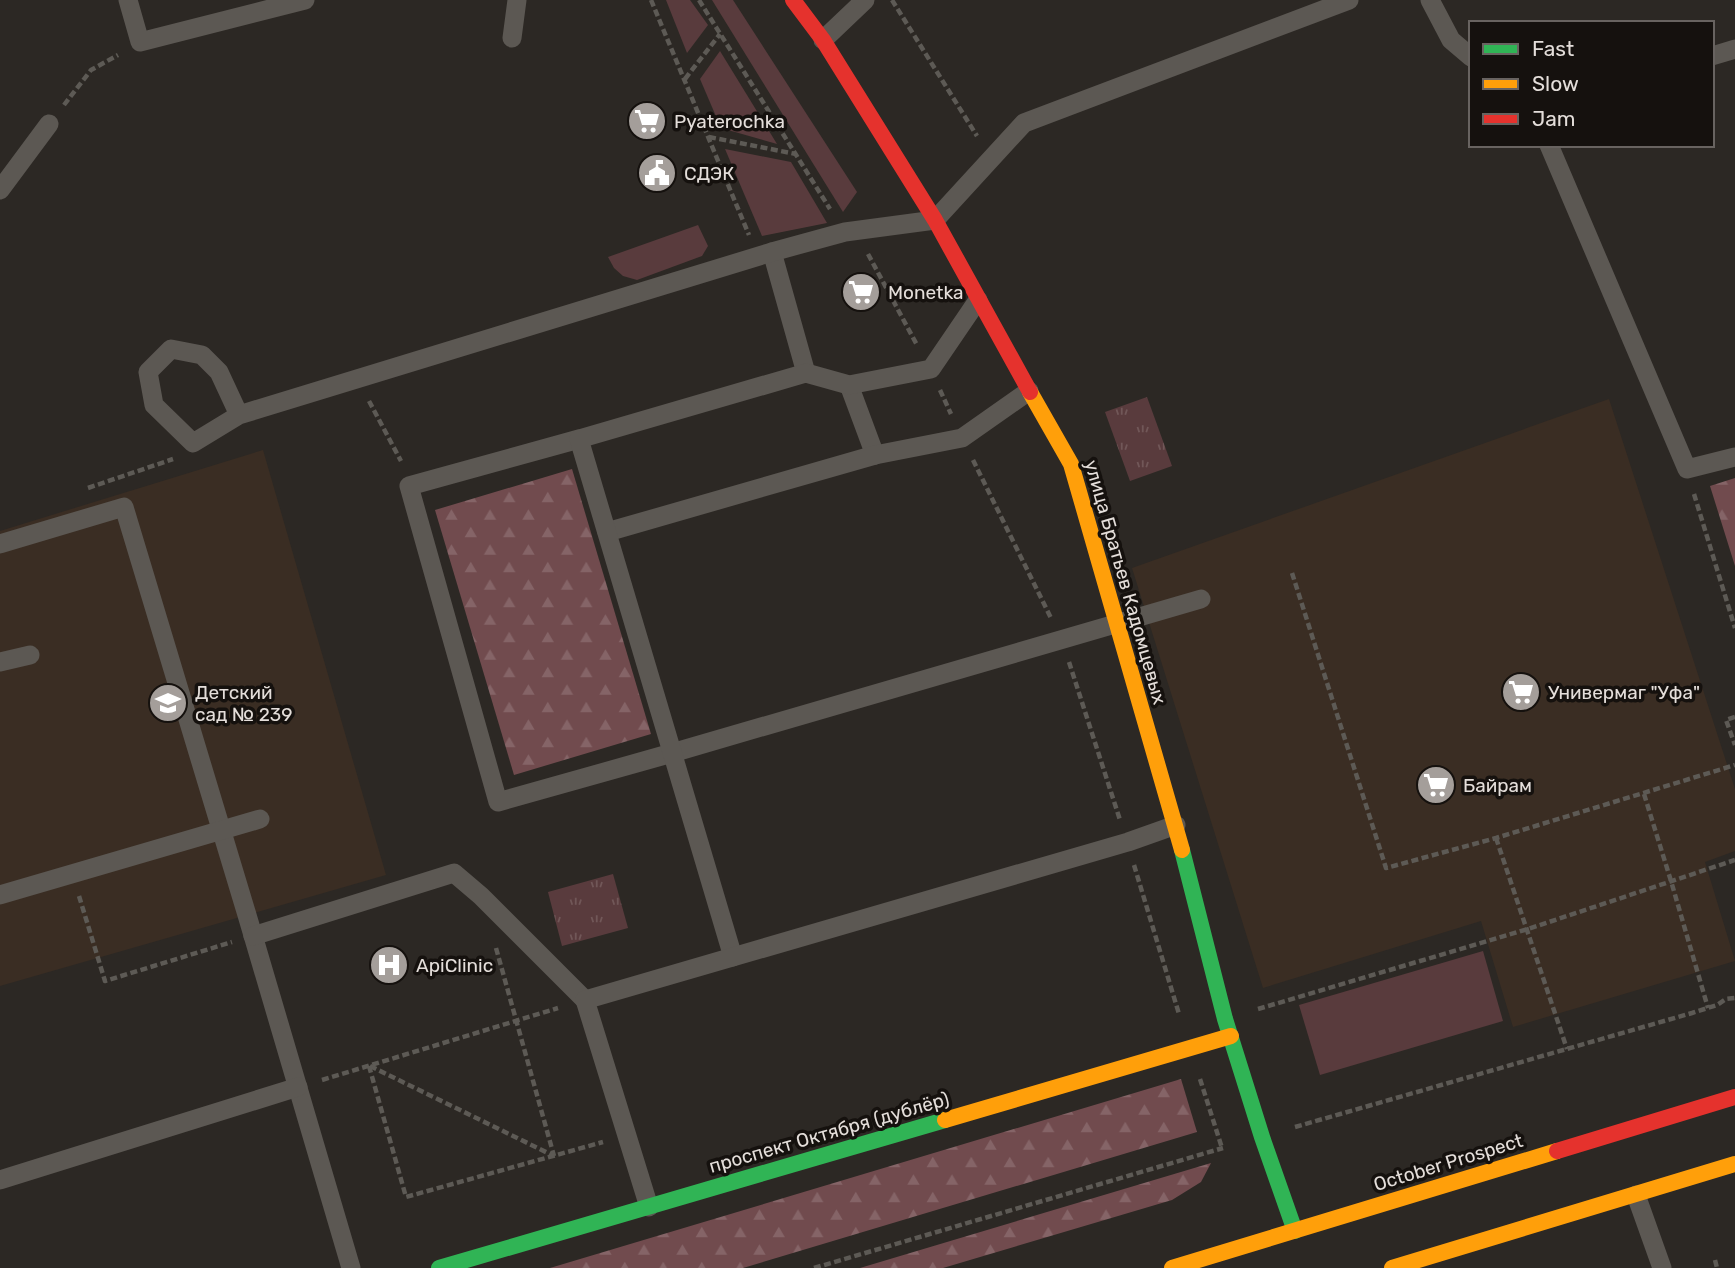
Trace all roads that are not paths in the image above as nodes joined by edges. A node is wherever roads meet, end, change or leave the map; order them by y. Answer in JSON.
{"nodes":[{"id":1,"x":128,"y":0,"type":"edge"},
{"id":2,"x":305,"y":0,"type":"edge"},
{"id":3,"x":517,"y":0,"type":"edge"},
{"id":4,"x":793,"y":0,"type":"edge"},
{"id":5,"x":865,"y":0,"type":"edge"},
{"id":6,"x":1349,"y":0,"type":"edge"},
{"id":7,"x":1430,"y":0,"type":"edge"},
{"id":8,"x":512,"y":38,"type":"dead end"},
{"id":9,"x":822,"y":40,"type":"junction"},
{"id":10,"x":1735,"y":49,"type":"edge"},
{"id":11,"x":1469,"y":55,"type":"edge"},
{"id":12,"x":1714,"y":55,"type":"edge"},
{"id":13,"x":50,"y":124,"type":"road end"},
{"id":14,"x":1550,"y":147,"type":"edge"},
{"id":15,"x":0,"y":190,"type":"edge"},
{"id":16,"x":935,"y":220,"type":"junction"},
{"id":17,"x":764,"y":254,"type":"junction"},
{"id":18,"x":978,"y":300,"type":"junction"},
{"id":19,"x":806,"y":373,"type":"junction"},
{"id":20,"x":849,"y":385,"type":"junction"},
{"id":21,"x":1029,"y":391,"type":"junction"},
{"id":22,"x":239,"y":415,"type":"junction"},
{"id":23,"x":579,"y":439,"type":"junction"},
{"id":24,"x":875,"y":455,"type":"junction"},
{"id":25,"x":1735,"y":457,"type":"edge"},
{"id":26,"x":607,"y":532,"type":"junction"},
{"id":27,"x":0,"y":544,"type":"edge"},
{"id":28,"x":1201,"y":599,"type":"dead end"},
{"id":29,"x":1116,"y":624,"type":"junction"},
{"id":30,"x":30,"y":655,"type":"dead end"},
{"id":31,"x":0,"y":662,"type":"edge"},
{"id":32,"x":672,"y":753,"type":"junction"},
{"id":33,"x":260,"y":819,"type":"dead end"},
{"id":34,"x":1176,"y":825,"type":"junction"},
{"id":35,"x":220,"y":829,"type":"junction"},
{"id":36,"x":0,"y":895,"type":"edge"},
{"id":37,"x":253,"y":936,"type":"junction"},
{"id":38,"x":733,"y":957,"type":"junction"},
{"id":39,"x":585,"y":1000,"type":"junction"},
{"id":40,"x":1231,"y":1037,"type":"junction"},
{"id":41,"x":298,"y":1087,"type":"junction"},
{"id":42,"x":1735,"y":1097,"type":"edge"},
{"id":43,"x":1735,"y":1164,"type":"edge"},
{"id":44,"x":0,"y":1180,"type":"edge"},
{"id":45,"x":1636,"y":1195,"type":"junction"},
{"id":46,"x":649,"y":1207,"type":"junction"},
{"id":47,"x":1295,"y":1231,"type":"junction"},
{"id":48,"x":351,"y":1268,"type":"edge"},
{"id":49,"x":439,"y":1268,"type":"edge"},
{"id":50,"x":1172,"y":1268,"type":"edge"},
{"id":51,"x":1392,"y":1268,"type":"edge"},
{"id":52,"x":1662,"y":1268,"type":"edge"}],
"edges":[{"from":1,"to":2,"type":"lane"},
{"from":3,"to":8,"type":"lane"},
{"from":4,"to":9,"type":"street","name":"улица Братьев Кадомцевых"},
{"from":5,"to":9,"type":"lane"},
{"from":6,"to":16,"type":"lane"},
{"from":7,"to":11,"type":"lane"},
{"from":9,"to":16,"type":"street","name":"улица Братьев Кадомцевых"},
{"from":10,"to":12,"type":"lane"},
{"from":13,"to":15,"type":"lane"},
{"from":14,"to":25,"type":"lane"},
{"from":16,"to":17,"type":"lane"},
{"from":16,"to":18,"type":"street","name":"улица Братьев Кадомцевых"},
{"from":17,"to":19,"type":"lane"},
{"from":17,"to":22,"type":"lane"},
{"from":18,"to":20,"type":"lane"},
{"from":18,"to":21,"type":"street","name":"улица Братьев Кадомцевых"},
{"from":19,"to":20,"type":"lane"},
{"from":19,"to":23,"type":"lane"},
{"from":20,"to":24,"type":"lane"},
{"from":21,"to":24,"type":"lane"},
{"from":21,"to":29,"type":"street","name":"улица Братьев Кадомцевых"},
{"from":22,"to":22,"type":"lane"},
{"from":23,"to":26,"type":"lane"},
{"from":23,"to":32,"type":"lane"},
{"from":24,"to":26,"type":"lane"},
{"from":26,"to":32,"type":"lane"},
{"from":27,"to":35,"type":"lane"},
{"from":28,"to":29,"type":"lane"},
{"from":29,"to":32,"type":"lane"},
{"from":29,"to":34,"type":"street","name":"улица Братьев Кадомцевых"},
{"from":30,"to":31,"type":"lane"},
{"from":32,"to":38,"type":"lane"},
{"from":33,"to":35,"type":"lane"},
{"from":34,"to":38,"type":"lane"},
{"from":34,"to":40,"type":"street","name":"улица Братьев Кадомцевых"},
{"from":35,"to":36,"type":"lane"},
{"from":35,"to":37,"type":"lane"},
{"from":37,"to":39,"type":"lane"},
{"from":37,"to":41,"type":"lane"},
{"from":38,"to":39,"type":"lane"},
{"from":39,"to":46,"type":"lane"},
{"from":40,"to":46,"type":"street","name":"проспект Октября (дублёр)"},
{"from":40,"to":47,"type":"street","name":"улица Братьев Кадомцевых"},
{"from":41,"to":44,"type":"lane"},
{"from":41,"to":48,"type":"lane"},
{"from":42,"to":47,"type":"street","name":"October Prospect"},
{"from":43,"to":45,"type":"street"},
{"from":45,"to":51,"type":"street"},
{"from":45,"to":52,"type":"lane"},
{"from":46,"to":49,"type":"street","name":"проспект Октября (дублёр)"},
{"from":47,"to":50,"type":"street","name":"October Prospect"}]}
